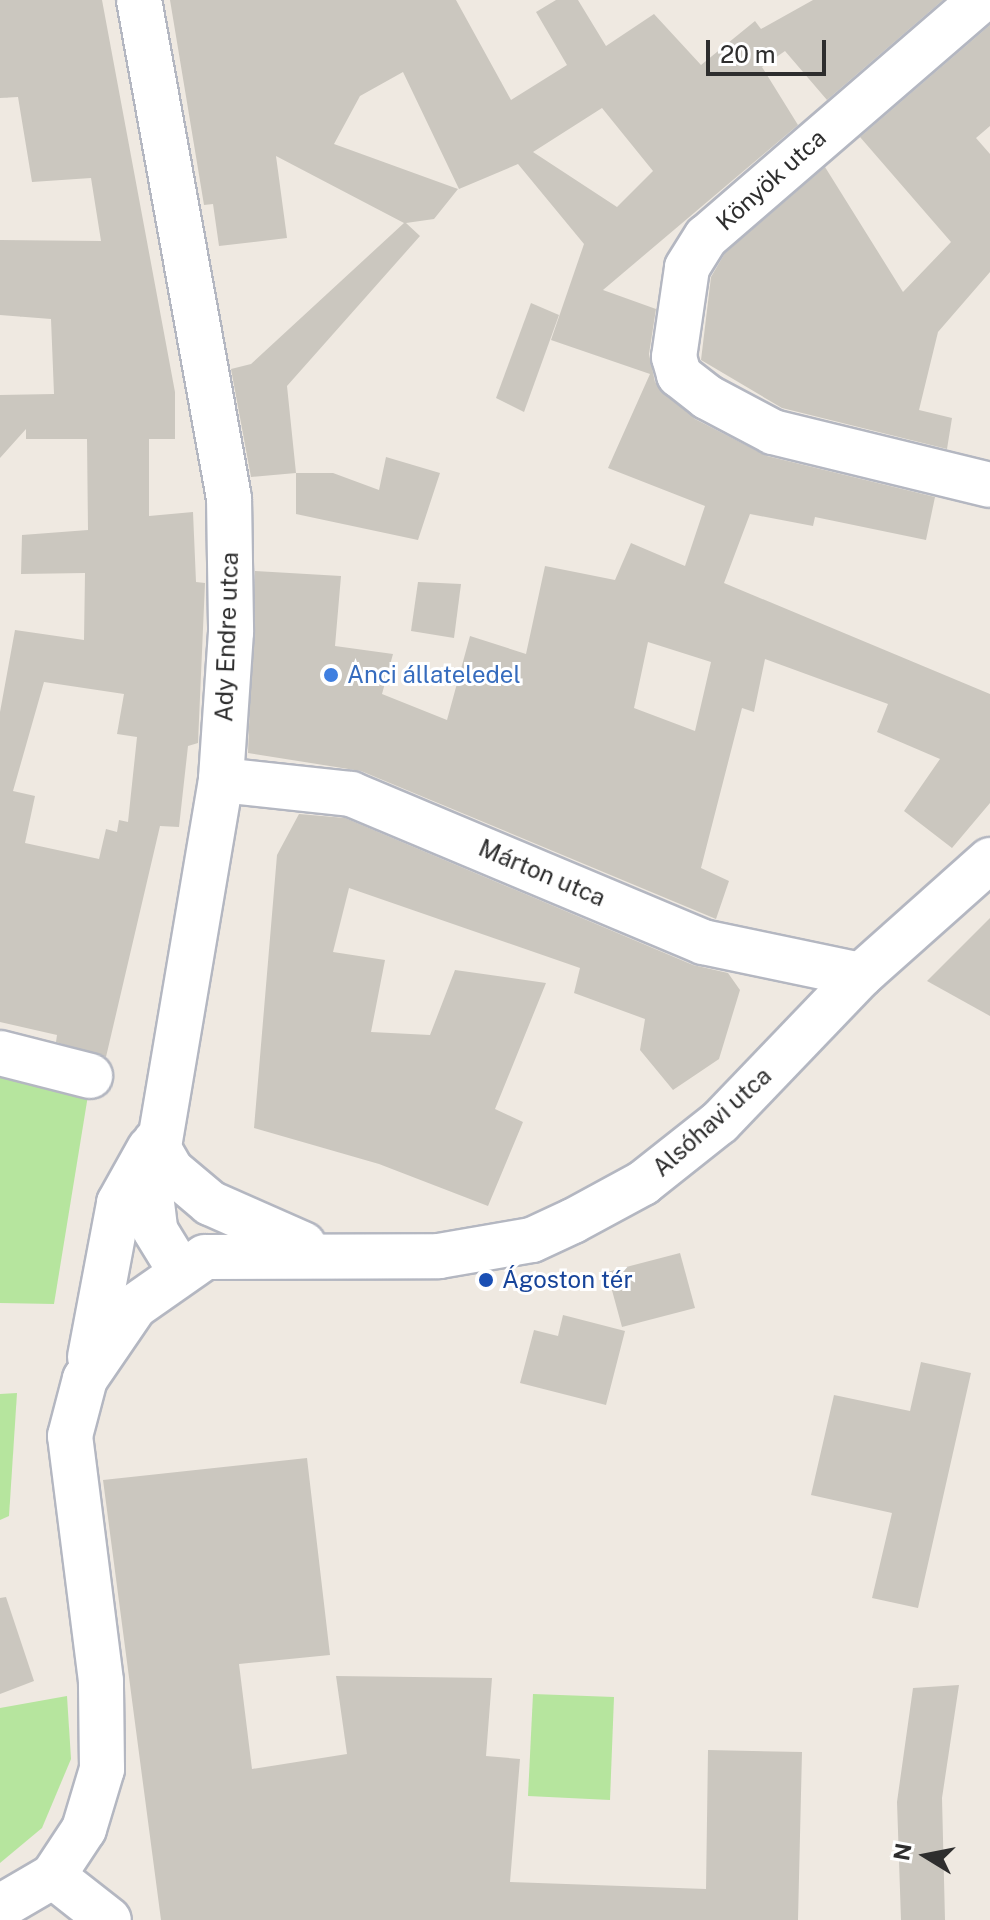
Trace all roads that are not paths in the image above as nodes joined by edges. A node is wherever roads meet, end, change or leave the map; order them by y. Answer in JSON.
{"nodes":[{"id":1,"x":139,"y":0,"type":"edge"},
{"id":2,"x":981,"y":0,"type":"edge"},
{"id":3,"x":990,"y":485,"type":"edge"},
{"id":4,"x":221,"y":780,"type":"junction"},
{"id":5,"x":990,"y":860,"type":"edge"},
{"id":6,"x":861,"y":975,"type":"junction"},
{"id":7,"x":0,"y":1053,"type":"edge"},
{"id":8,"x":90,"y":1076,"type":"dead end"},
{"id":9,"x":155,"y":1142,"type":"junction"},
{"id":10,"x":339,"y":1257,"type":"junction"},
{"id":11,"x":179,"y":1269,"type":"junction"},
{"id":12,"x":85,"y":1379,"type":"junction"},
{"id":13,"x":53,"y":1876,"type":"junction"},
{"id":14,"x":0,"y":1907,"type":"edge"},
{"id":15,"x":109,"y":1920,"type":"edge"}],
"edges":[{"from":1,"to":4,"type":"street","name":"Ady Endre utca"},
{"from":2,"to":3,"type":"street","name":"Könyök utca"},
{"from":4,"to":6,"type":"street","name":"Márton utca"},
{"from":4,"to":9,"type":"street","name":"Ady Endre utca"},
{"from":5,"to":6,"type":"street","name":"Alsóhavi utca"},
{"from":6,"to":10,"type":"street","name":"Alsóhavi utca"},
{"from":7,"to":8,"type":"street"},
{"from":9,"to":10,"type":"street"},
{"from":9,"to":11,"type":"street","name":"Ady Endre utca"},
{"from":9,"to":12,"type":"street"},
{"from":10,"to":11,"type":"street","name":"Alsóhavi utca"},
{"from":11,"to":12,"type":"street"},
{"from":12,"to":13,"type":"street"},
{"from":13,"to":14,"type":"street"},
{"from":13,"to":15,"type":"street"}]}
